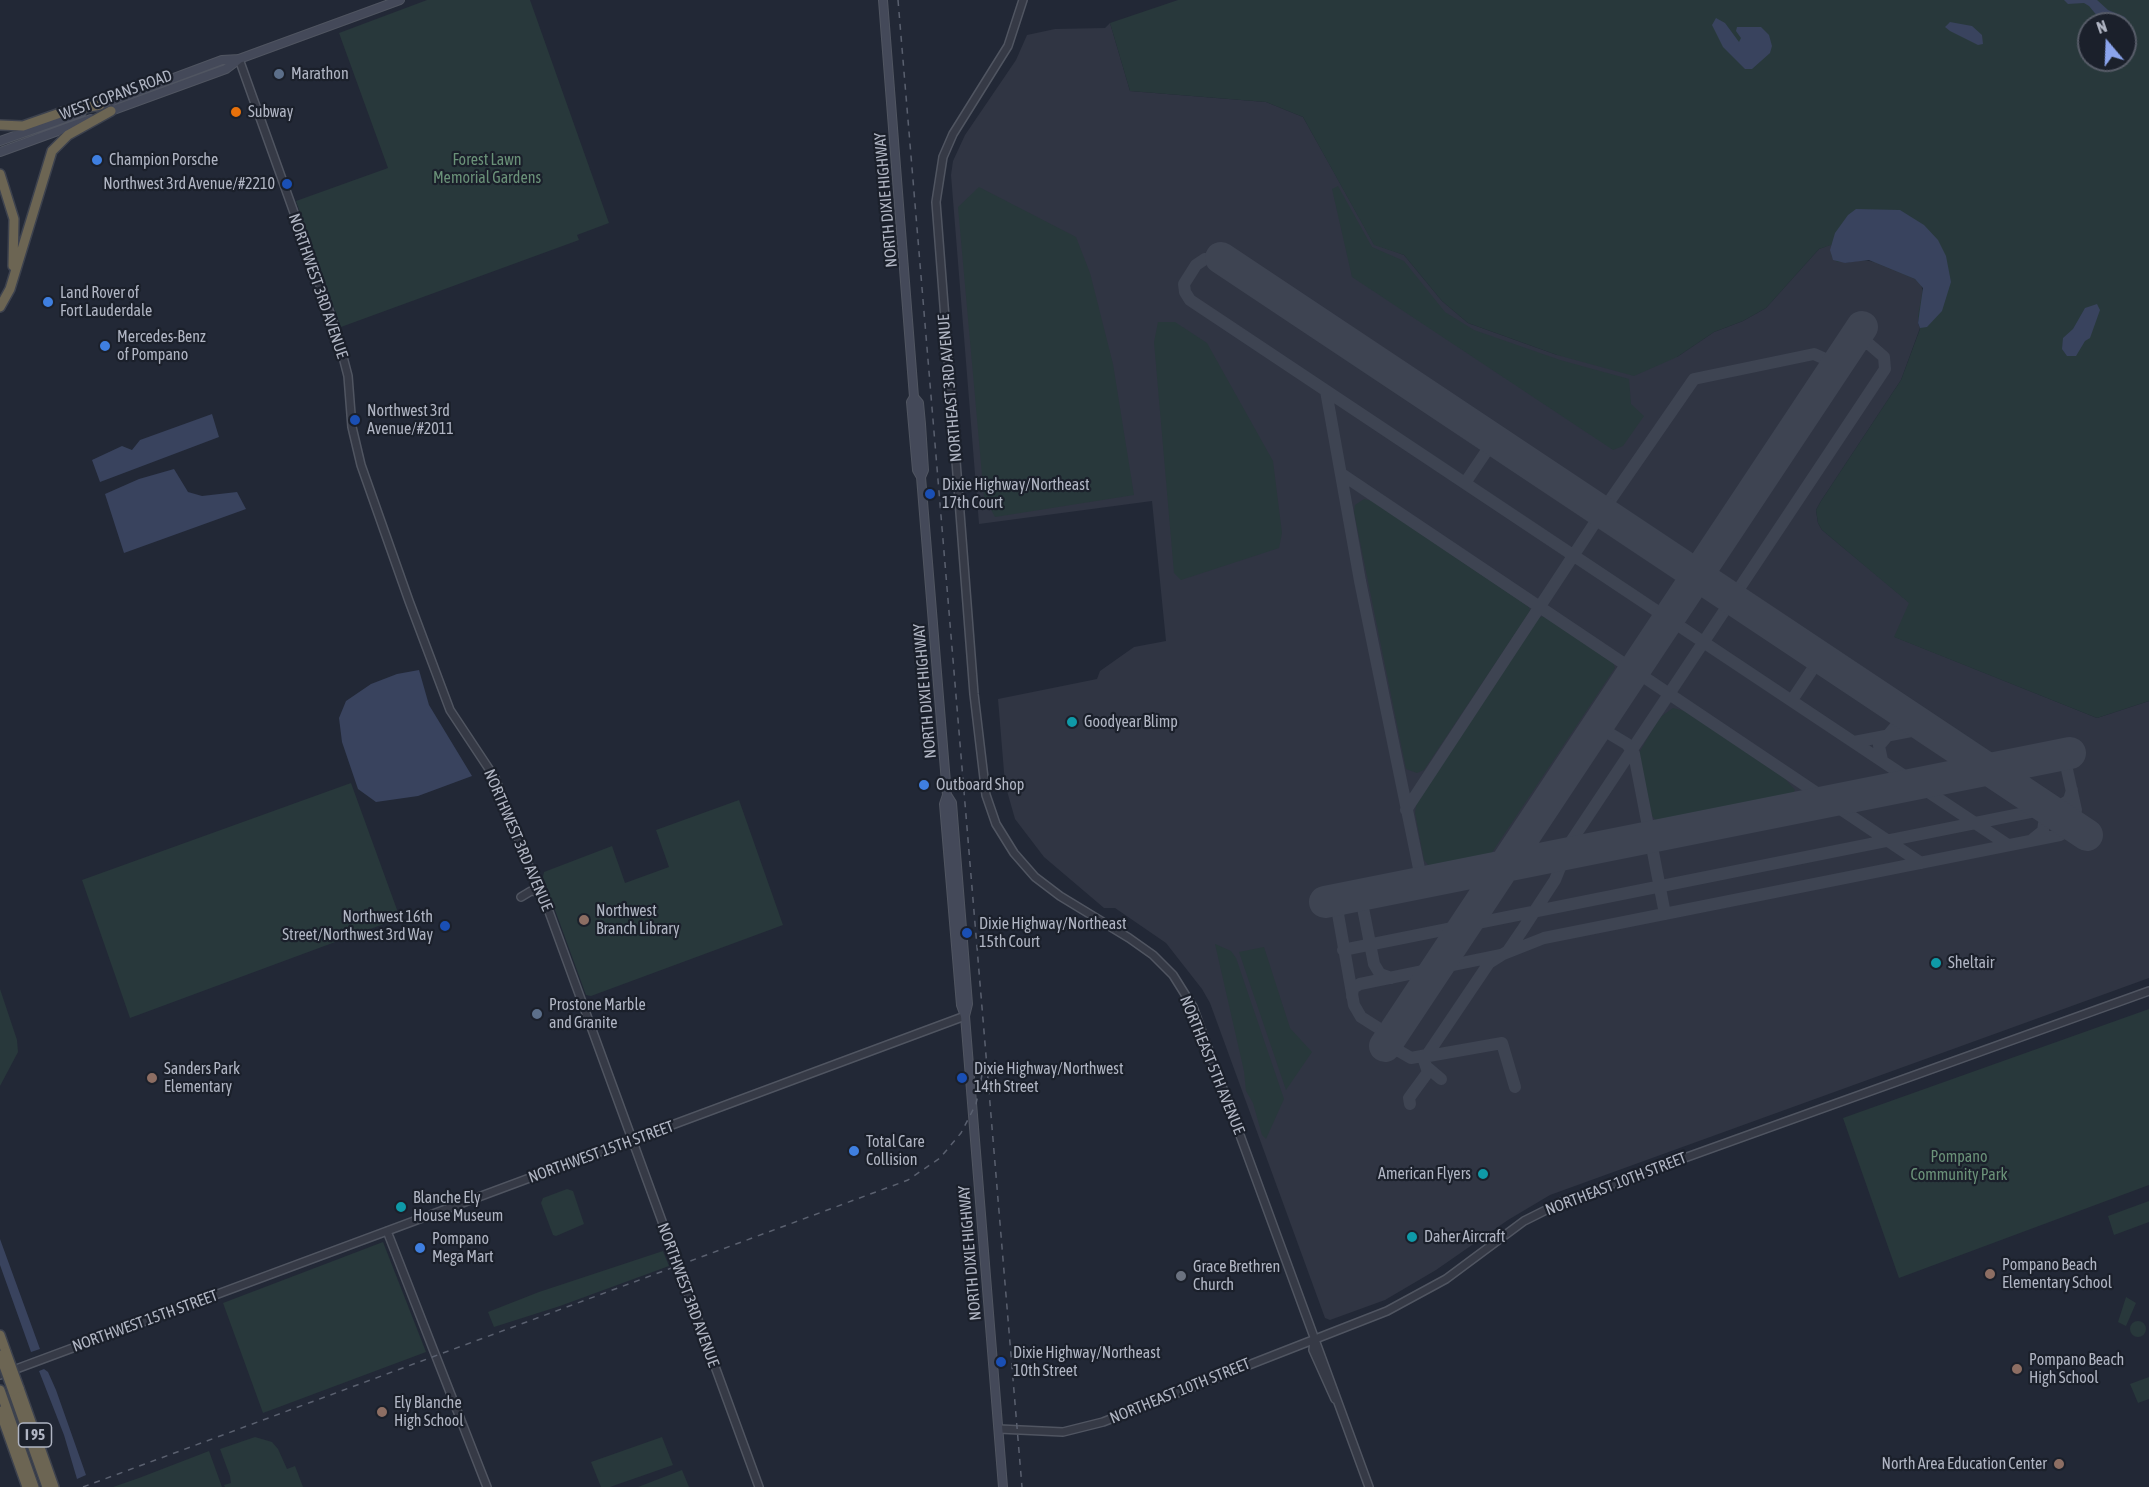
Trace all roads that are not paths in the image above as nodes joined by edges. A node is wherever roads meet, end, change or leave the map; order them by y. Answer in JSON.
{"nodes":[{"id":1,"x":400,"y":0,"type":"edge"},
{"id":2,"x":883,"y":0,"type":"edge"},
{"id":3,"x":1023,"y":0,"type":"edge"},
{"id":4,"x":239,"y":59,"type":"junction"},
{"id":5,"x":100,"y":105,"type":"junction"},
{"id":6,"x":111,"y":111,"type":"junction"},
{"id":7,"x":0,"y":125,"type":"edge"},
{"id":8,"x":0,"y":141,"type":"edge"},
{"id":9,"x":0,"y":152,"type":"edge"},
{"id":10,"x":0,"y":174,"type":"edge"},
{"id":11,"x":0,"y":302,"type":"edge"},
{"id":12,"x":0,"y":306,"type":"edge"},
{"id":13,"x":986,"y":795,"type":"joint"},
{"id":14,"x":541,"y":892,"type":"junction"},
{"id":15,"x":521,"y":897,"type":"dead end"},
{"id":16,"x":2149,"y":991,"type":"edge"},
{"id":17,"x":965,"y":1016,"type":"junction"},
{"id":18,"x":632,"y":1141,"type":"junction"},
{"id":19,"x":387,"y":1231,"type":"junction"},
{"id":20,"x":0,"y":1335,"type":"edge"},
{"id":21,"x":1314,"y":1339,"type":"junction"},
{"id":22,"x":3,"y":1354,"type":"edge"},
{"id":23,"x":0,"y":1375,"type":"edge"},
{"id":24,"x":1,"y":1393,"type":"edge"},
{"id":25,"x":0,"y":1411,"type":"edge"},
{"id":26,"x":999,"y":1429,"type":"junction"},
{"id":27,"x":50,"y":1485,"type":"edge"},
{"id":28,"x":27,"y":1487,"type":"edge"},
{"id":29,"x":34,"y":1487,"type":"edge"},
{"id":30,"x":487,"y":1487,"type":"edge"},
{"id":31,"x":759,"y":1487,"type":"edge"},
{"id":32,"x":1003,"y":1487,"type":"edge"},
{"id":33,"x":1369,"y":1487,"type":"edge"}],
"edges":[{"from":1,"to":4,"type":"main road","name":"WEST COPANS ROAD"},
{"from":2,"to":17,"type":"main road","name":"NORTH DIXIE HIGHWAY"},
{"from":3,"to":13,"type":"street","name":"NORTHEAST 3RD AVENUE"},
{"from":4,"to":5,"type":"main road","name":"WEST COPANS ROAD"},
{"from":4,"to":6,"type":"main road","name":"WEST COPANS ROAD"},
{"from":4,"to":14,"type":"street","name":"NORTHWEST 3RD AVENUE"},
{"from":5,"to":7,"type":"highway"},
{"from":5,"to":8,"type":"main road","name":"WEST COPANS ROAD"},
{"from":6,"to":9,"type":"main road","name":"WEST COPANS ROAD"},
{"from":6,"to":12,"type":"highway"},
{"from":10,"to":11,"type":"highway"},
{"from":13,"to":21,"type":"street","name":"NORTHEAST 5TH AVENUE"},
{"from":14,"to":15,"type":"street"},
{"from":14,"to":18,"type":"street","name":"NORTHWEST 3RD AVENUE"},
{"from":16,"to":21,"type":"street","name":"NORTHEAST 10TH STREET"},
{"from":17,"to":18,"type":"street","name":"NORTHWEST 15TH STREET"},
{"from":17,"to":26,"type":"main road","name":"NORTH DIXIE HIGHWAY"},
{"from":18,"to":19,"type":"street","name":"NORTHWEST 15TH STREET"},
{"from":18,"to":31,"type":"street","name":"NORTHWEST 3RD AVENUE"},
{"from":19,"to":23,"type":"street","name":"NORTHWEST 15TH STREET"},
{"from":19,"to":30,"type":"street"},
{"from":20,"to":22,"type":"highway","number":"I 95"},
{"from":21,"to":26,"type":"street","name":"NORTHEAST 10TH STREET"},
{"from":21,"to":33,"type":"street","name":"NORTHEAST 5TH AVENUE"},
{"from":22,"to":27,"type":"highway","number":"I 95","bridge":true},
{"from":24,"to":29,"type":"highway"},
{"from":25,"to":28,"type":"highway","number":"I 95"},
{"from":26,"to":32,"type":"main road","name":"NORTH DIXIE HIGHWAY"}]}
